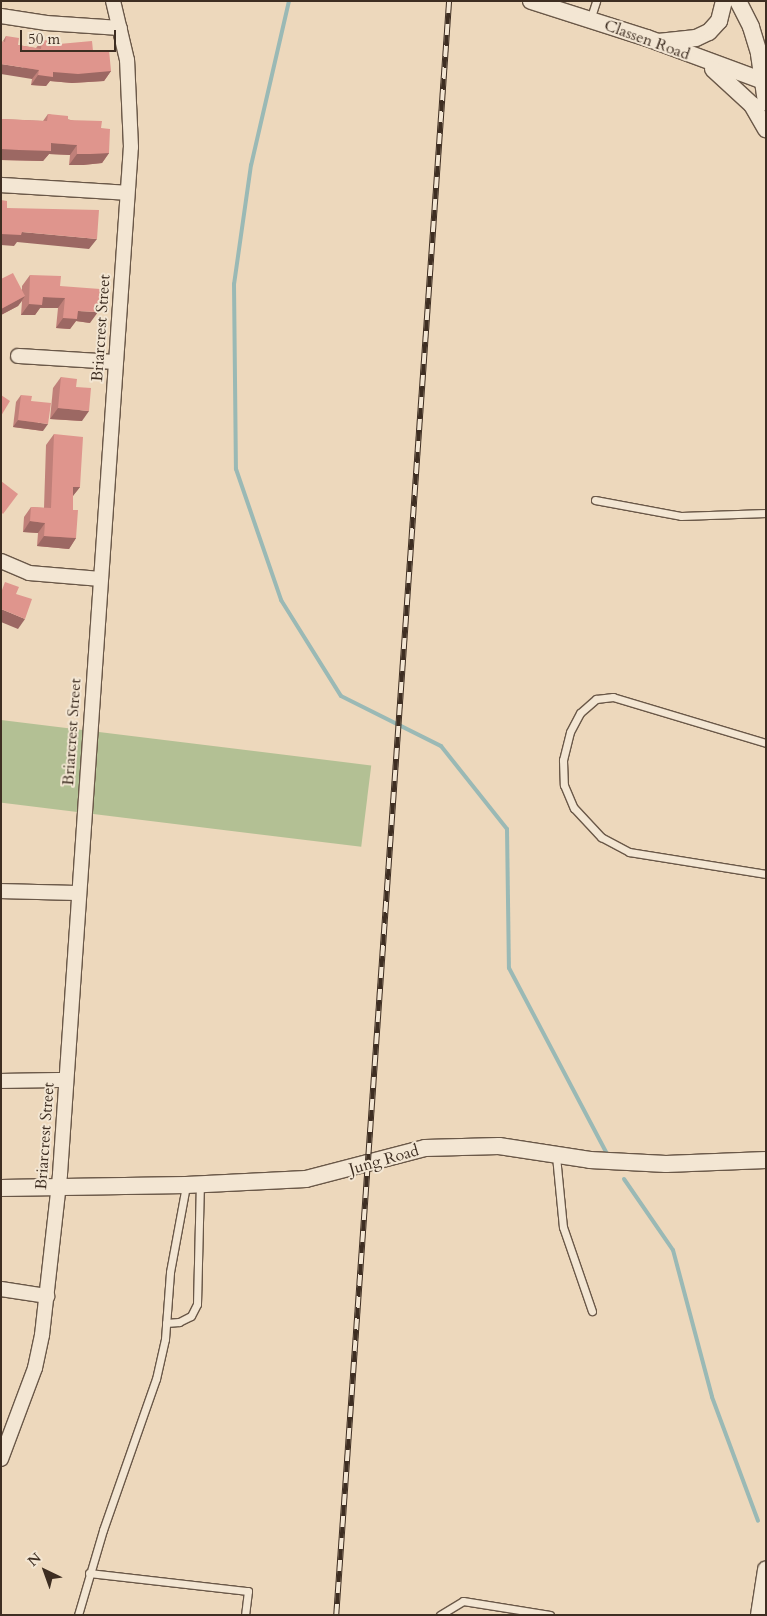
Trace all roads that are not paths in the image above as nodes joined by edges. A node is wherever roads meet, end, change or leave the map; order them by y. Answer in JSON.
{"nodes":[{"id":1,"x":113,"y":1,"type":"edge"},
{"id":2,"x":531,"y":1,"type":"edge"},
{"id":3,"x":596,"y":1,"type":"edge"},
{"id":4,"x":724,"y":1,"type":"edge"},
{"id":5,"x":738,"y":1,"type":"edge"},
{"id":6,"x":1,"y":16,"type":"edge"},
{"id":7,"x":590,"y":20,"type":"junction"},
{"id":8,"x":120,"y":28,"type":"junction"},
{"id":9,"x":657,"y":42,"type":"junction"},
{"id":10,"x":703,"y":61,"type":"junction"},
{"id":11,"x":764,"y":81,"type":"edge"},
{"id":12,"x":766,"y":102,"type":"edge"},
{"id":13,"x":766,"y":129,"type":"edge"},
{"id":14,"x":1,"y":185,"type":"edge"},
{"id":15,"x":127,"y":194,"type":"junction"},
{"id":16,"x":18,"y":356,"type":"dead end"},
{"id":17,"x":116,"y":362,"type":"junction"},
{"id":18,"x":595,"y":500,"type":"dead end"},
{"id":19,"x":766,"y":513,"type":"edge"},
{"id":20,"x":1,"y":561,"type":"edge"},
{"id":21,"x":100,"y":580,"type":"junction"},
{"id":22,"x":766,"y":743,"type":"edge"},
{"id":23,"x":766,"y":874,"type":"edge"},
{"id":24,"x":1,"y":891,"type":"edge"},
{"id":25,"x":79,"y":893,"type":"junction"},
{"id":26,"x":66,"y":1080,"type":"junction"},
{"id":27,"x":1,"y":1081,"type":"edge"},
{"id":28,"x":556,"y":1155,"type":"junction"},
{"id":29,"x":766,"y":1160,"type":"edge"},
{"id":30,"x":193,"y":1185,"type":"junction"},
{"id":31,"x":1,"y":1188,"type":"edge"},
{"id":32,"x":59,"y":1188,"type":"junction"},
{"id":33,"x":1,"y":1289,"type":"edge"},
{"id":34,"x":47,"y":1296,"type":"junction"},
{"id":35,"x":592,"y":1311,"type":"dead end"},
{"id":36,"x":166,"y":1322,"type":"junction"},
{"id":37,"x":1,"y":1459,"type":"edge"},
{"id":38,"x":766,"y":1570,"type":"edge"},
{"id":39,"x":89,"y":1573,"type":"junction"},
{"id":40,"x":78,"y":1615,"type":"edge"},
{"id":41,"x":245,"y":1615,"type":"edge"},
{"id":42,"x":440,"y":1615,"type":"edge"},
{"id":43,"x":550,"y":1615,"type":"edge"},
{"id":44,"x":759,"y":1615,"type":"edge"}],
"edges":[{"from":1,"to":8,"type":"street","name":"Briarcrest Street"},
{"from":2,"to":7,"type":"street","name":"Classen Road"},
{"from":3,"to":7,"type":"lane"},
{"from":4,"to":9,"type":"street"},
{"from":5,"to":11,"type":"street"},
{"from":6,"to":8,"type":"street"},
{"from":7,"to":9,"type":"street","name":"Classen Road"},
{"from":8,"to":15,"type":"street","name":"Briarcrest Street"},
{"from":9,"to":10,"type":"street","name":"Classen Road"},
{"from":10,"to":11,"type":"street","name":"Classen Road"},
{"from":10,"to":13,"type":"street"},
{"from":11,"to":12,"type":"street"},
{"from":14,"to":15,"type":"street"},
{"from":15,"to":17,"type":"street","name":"Briarcrest Street"},
{"from":16,"to":17,"type":"street"},
{"from":17,"to":21,"type":"street","name":"Briarcrest Street"},
{"from":18,"to":19,"type":"lane"},
{"from":20,"to":21,"type":"street"},
{"from":21,"to":25,"type":"street","name":"Briarcrest Street"},
{"from":22,"to":23,"type":"lane"},
{"from":24,"to":25,"type":"street"},
{"from":25,"to":26,"type":"street","name":"Briarcrest Street"},
{"from":26,"to":27,"type":"street"},
{"from":26,"to":32,"type":"street","name":"Briarcrest Street"},
{"from":28,"to":29,"type":"street","name":"Jung Road"},
{"from":28,"to":30,"type":"street","name":"Jung Road"},
{"from":28,"to":35,"type":"lane"},
{"from":30,"to":32,"type":"street","name":"Jung Road"},
{"from":30,"to":36,"type":"lane"},
{"from":30,"to":36,"type":"lane"},
{"from":31,"to":32,"type":"street","name":"Jung Road"},
{"from":32,"to":34,"type":"street","name":"Briarcrest Street"},
{"from":33,"to":34,"type":"street"},
{"from":34,"to":37,"type":"street","name":"Briarcrest Street"},
{"from":36,"to":39,"type":"lane"},
{"from":38,"to":44,"type":"street"},
{"from":39,"to":40,"type":"lane"},
{"from":39,"to":41,"type":"lane"},
{"from":42,"to":43,"type":"lane"}]}
